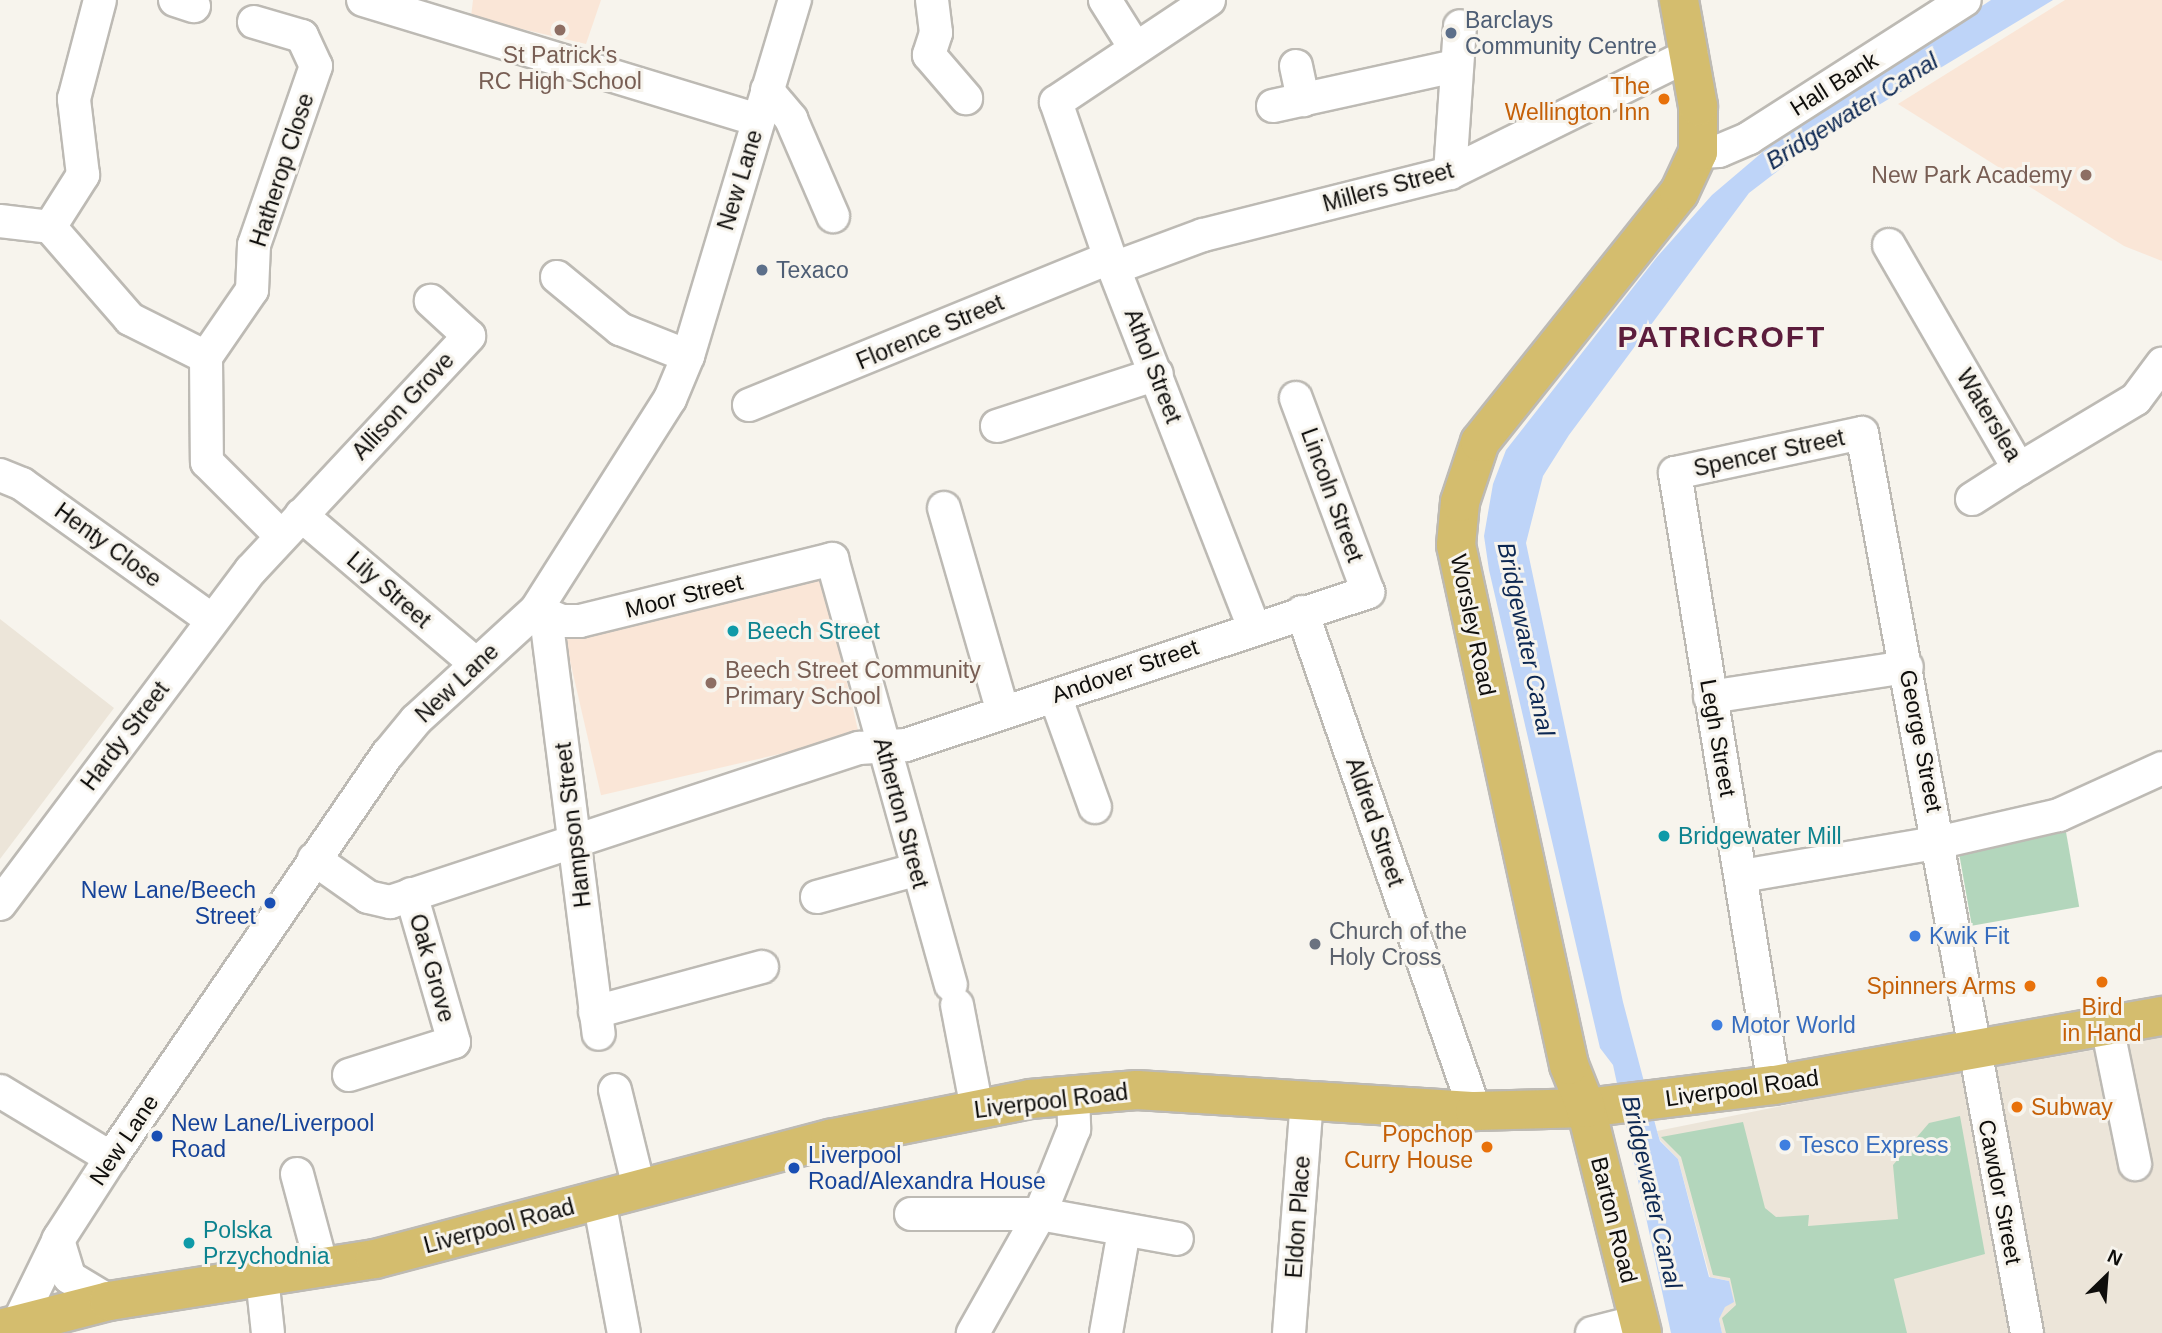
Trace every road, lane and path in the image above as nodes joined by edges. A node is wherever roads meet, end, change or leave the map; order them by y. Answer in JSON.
{"nodes":[{"id":1,"x":100,"y":0,"type":"edge"},
{"id":2,"x":363,"y":0,"type":"edge"},
{"id":3,"x":795,"y":0,"type":"edge"},
{"id":4,"x":932,"y":0,"type":"edge"},
{"id":5,"x":1105,"y":0,"type":"edge"},
{"id":6,"x":1209,"y":0,"type":"edge"},
{"id":7,"x":1679,"y":0,"type":"edge"},
{"id":8,"x":1965,"y":0,"type":"edge"},
{"id":9,"x":254,"y":22,"type":"dead end"},
{"id":10,"x":1460,"y":26,"type":"dead end"},
{"id":11,"x":1134,"y":46,"type":"junction"},
{"id":12,"x":1690,"y":54,"type":"junction"},
{"id":13,"x":1296,"y":66,"type":"dead end"},
{"id":14,"x":1455,"y":66,"type":"junction"},
{"id":15,"x":767,"y":90,"type":"junction"},
{"id":16,"x":966,"y":98,"type":"dead end"},
{"id":17,"x":758,"y":120,"type":"junction"},
{"id":18,"x":1698,"y":152,"type":"junction"},
{"id":19,"x":1450,"y":173,"type":"junction"},
{"id":20,"x":833,"y":216,"type":"dead end"},
{"id":21,"x":0,"y":221,"type":"edge"},
{"id":22,"x":50,"y":228,"type":"junction"},
{"id":23,"x":1889,"y":245,"type":"dead end"},
{"id":24,"x":1111,"y":261,"type":"junction"},
{"id":25,"x":557,"y":277,"type":"dead end"},
{"id":26,"x":430,"y":301,"type":"dead end"},
{"id":27,"x":688,"y":356,"type":"junction"},
{"id":28,"x":206,"y":357,"type":"junction"},
{"id":29,"x":2162,"y":364,"type":"edge"},
{"id":30,"x":1157,"y":374,"type":"junction"},
{"id":31,"x":1296,"y":398,"type":"dead end"},
{"id":32,"x":749,"y":405,"type":"dead end"},
{"id":33,"x":997,"y":426,"type":"dead end"},
{"id":34,"x":1862,"y":433,"type":"joint"},
{"id":35,"x":2019,"y":469,"type":"junction"},
{"id":36,"x":1675,"y":473,"type":"joint"},
{"id":37,"x":0,"y":475,"type":"edge"},
{"id":38,"x":1972,"y":499,"type":"dead end"},
{"id":39,"x":944,"y":508,"type":"dead end"},
{"id":40,"x":291,"y":525,"type":"junction"},
{"id":41,"x":832,"y":559,"type":"joint"},
{"id":42,"x":1368,"y":592,"type":"joint"},
{"id":43,"x":1302,"y":612,"type":"junction"},
{"id":44,"x":541,"y":613,"type":"junction"},
{"id":45,"x":212,"y":620,"type":"junction"},
{"id":46,"x":1254,"y":628,"type":"junction"},
{"id":47,"x":476,"y":664,"type":"junction"},
{"id":48,"x":1908,"y":667,"type":"junction"},
{"id":49,"x":1055,"y":696,"type":"junction"},
{"id":50,"x":1710,"y":697,"type":"junction"},
{"id":51,"x":1003,"y":712,"type":"junction"},
{"id":52,"x":882,"y":747,"type":"junction"},
{"id":53,"x":2162,"y":768,"type":"edge"},
{"id":54,"x":1095,"y":807,"type":"dead end"},
{"id":55,"x":575,"y":839,"type":"junction"},
{"id":56,"x":1941,"y":842,"type":"junction"},
{"id":57,"x":314,"y":859,"type":"junction"},
{"id":58,"x":915,"y":870,"type":"junction"},
{"id":59,"x":1742,"y":876,"type":"junction"},
{"id":60,"x":411,"y":894,"type":"junction"},
{"id":61,"x":817,"y":897,"type":"dead end"},
{"id":62,"x":0,"y":904,"type":"edge"},
{"id":63,"x":762,"y":967,"type":"dead end"},
{"id":64,"x":2162,"y":1016,"type":"edge"},
{"id":65,"x":2107,"y":1026,"type":"junction"},
{"id":66,"x":1977,"y":1050,"type":"junction"},
{"id":67,"x":349,"y":1074,"type":"dead end"},
{"id":68,"x":1774,"y":1085,"type":"junction"},
{"id":69,"x":615,"y":1090,"type":"dead end"},
{"id":70,"x":0,"y":1091,"type":"edge"},
{"id":71,"x":1073,"y":1094,"type":"junction"},
{"id":72,"x":1307,"y":1101,"type":"junction"},
{"id":73,"x":1596,"y":1107,"type":"junction"},
{"id":74,"x":977,"y":1109,"type":"junction"},
{"id":75,"x":1475,"y":1111,"type":"junction"},
{"id":76,"x":98,"y":1150,"type":"junction"},
{"id":77,"x":2135,"y":1164,"type":"dead end"},
{"id":78,"x":298,"y":1174,"type":"dead end"},
{"id":79,"x":639,"y":1188,"type":"junction"},
{"id":80,"x":599,"y":1200,"type":"junction"},
{"id":81,"x":911,"y":1214,"type":"dead end"},
{"id":82,"x":1040,"y":1214,"type":"junction"},
{"id":83,"x":1124,"y":1231,"type":"junction"},
{"id":84,"x":1177,"y":1239,"type":"dead end"},
{"id":85,"x":58,"y":1240,"type":"junction"},
{"id":86,"x":322,"y":1267,"type":"junction"},
{"id":87,"x":262,"y":1277,"type":"junction"},
{"id":88,"x":109,"y":1301,"type":"junction"},
{"id":89,"x":9,"y":1325,"type":"edge"},
{"id":90,"x":1640,"y":1327,"type":"edge"},
{"id":91,"x":1298,"y":1332,"type":"edge"},
{"id":92,"x":268,"y":1333,"type":"edge"},
{"id":93,"x":624,"y":1333,"type":"edge"},
{"id":94,"x":973,"y":1333,"type":"edge"},
{"id":95,"x":1106,"y":1333,"type":"edge"},
{"id":96,"x":1592,"y":1333,"type":"edge"},
{"id":97,"x":2027,"y":1333,"type":"edge"}],
"edges":[{"from":1,"to":22,"type":"street"},
{"from":2,"to":17,"type":"street"},
{"from":3,"to":15,"type":"street","name":"New Lane"},
{"from":4,"to":16,"type":"street"},
{"from":5,"to":11,"type":"street"},
{"from":6,"to":11,"type":"street"},
{"from":7,"to":12,"type":"main road","name":"Worsley Road"},
{"from":8,"to":18,"type":"street","name":"Hall Bank"},
{"from":9,"to":28,"type":"street","name":"Hatherop Close"},
{"from":10,"to":14,"type":"street"},
{"from":11,"to":24,"type":"street","name":"Athol Street"},
{"from":12,"to":18,"type":"main road","name":"Worsley Road"},
{"from":12,"to":19,"type":"street","name":"Millers Street"},
{"from":13,"to":14,"type":"street"},
{"from":14,"to":19,"type":"street"},
{"from":15,"to":17,"type":"street","name":"New Lane"},
{"from":15,"to":20,"type":"street"},
{"from":17,"to":27,"type":"street","name":"New Lane"},
{"from":18,"to":73,"type":"main road","name":"Worsley Road"},
{"from":19,"to":24,"type":"street","name":"Millers Street"},
{"from":21,"to":22,"type":"street"},
{"from":22,"to":28,"type":"street"},
{"from":23,"to":35,"type":"street","name":"Waterslea"},
{"from":24,"to":30,"type":"street","name":"Athol Street"},
{"from":24,"to":32,"type":"street","name":"Florence Street"},
{"from":25,"to":27,"type":"street"},
{"from":26,"to":40,"type":"street","name":"Allison Grove"},
{"from":27,"to":44,"type":"street","name":"New Lane"},
{"from":28,"to":40,"type":"street"},
{"from":29,"to":35,"type":"street","name":"Waterslea"},
{"from":30,"to":33,"type":"street"},
{"from":30,"to":46,"type":"street","name":"Athol Street"},
{"from":31,"to":42,"type":"street","name":"Lincoln Street"},
{"from":34,"to":36,"type":"street","name":"Spencer Street"},
{"from":34,"to":48,"type":"street","name":"George Street"},
{"from":35,"to":38,"type":"street"},
{"from":36,"to":50,"type":"street","name":"Legh Street"},
{"from":37,"to":45,"type":"street","name":"Henty Close"},
{"from":39,"to":51,"type":"street"},
{"from":40,"to":45,"type":"street","name":"Hardy Street"},
{"from":40,"to":47,"type":"street","name":"Lily Street"},
{"from":41,"to":44,"type":"street","name":"Moor Street"},
{"from":41,"to":52,"type":"street","name":"Atherton Street"},
{"from":42,"to":43,"type":"street","name":"Andover Street"},
{"from":43,"to":46,"type":"street","name":"Andover Street"},
{"from":43,"to":75,"type":"street","name":"Aldred Street"},
{"from":44,"to":47,"type":"street","name":"New Lane"},
{"from":44,"to":55,"type":"street","name":"Hampson Street"},
{"from":45,"to":62,"type":"street","name":"Hardy Street"},
{"from":46,"to":49,"type":"street","name":"Andover Street"},
{"from":47,"to":57,"type":"street","name":"New Lane"},
{"from":48,"to":50,"type":"street"},
{"from":48,"to":56,"type":"street","name":"George Street"},
{"from":49,"to":51,"type":"street","name":"Andover Street"},
{"from":49,"to":54,"type":"street"},
{"from":50,"to":59,"type":"street","name":"Legh Street"},
{"from":51,"to":52,"type":"street","name":"Andover Street"},
{"from":52,"to":55,"type":"street"},
{"from":52,"to":58,"type":"street","name":"Atherton Street"},
{"from":53,"to":56,"type":"street"},
{"from":55,"to":60,"type":"street"},
{"from":55,"to":63,"type":"street","name":"Hampson Street"},
{"from":56,"to":59,"type":"street"},
{"from":56,"to":66,"type":"street","name":"George Street"},
{"from":57,"to":60,"type":"street"},
{"from":57,"to":76,"type":"street","name":"New Lane"},
{"from":58,"to":61,"type":"street"},
{"from":58,"to":74,"type":"street","name":"Atherton Street"},
{"from":59,"to":68,"type":"street","name":"Legh Street"},
{"from":60,"to":67,"type":"street","name":"Oak Grove"},
{"from":64,"to":65,"type":"main road","name":"Liverpool Road"},
{"from":65,"to":66,"type":"main road","name":"Liverpool Road"},
{"from":65,"to":77,"type":"street"},
{"from":66,"to":68,"type":"main road","name":"Liverpool Road"},
{"from":66,"to":97,"type":"street","name":"Cawdor Street"},
{"from":68,"to":73,"type":"main road","name":"Liverpool Road"},
{"from":69,"to":79,"type":"street"},
{"from":70,"to":76,"type":"street"},
{"from":71,"to":72,"type":"main road","name":"Liverpool Road"},
{"from":71,"to":74,"type":"main road","name":"Liverpool Road"},
{"from":71,"to":82,"type":"street"},
{"from":72,"to":75,"type":"main road","name":"Liverpool Road"},
{"from":72,"to":91,"type":"street","name":"Eldon Place"},
{"from":73,"to":75,"type":"main road","name":"Liverpool Road"},
{"from":73,"to":90,"type":"main road","name":"Barton Road"},
{"from":74,"to":79,"type":"main road","name":"Liverpool Road"},
{"from":76,"to":85,"type":"street","name":"New Lane"},
{"from":78,"to":86,"type":"street"},
{"from":79,"to":80,"type":"main road","name":"Liverpool Road"},
{"from":80,"to":86,"type":"main road","name":"Liverpool Road"},
{"from":80,"to":93,"type":"street"},
{"from":81,"to":82,"type":"street"},
{"from":82,"to":83,"type":"street"},
{"from":82,"to":94,"type":"street"},
{"from":83,"to":84,"type":"street"},
{"from":83,"to":95,"type":"street"},
{"from":85,"to":88,"type":"street"},
{"from":85,"to":89,"type":"street","name":"New Lane"},
{"from":86,"to":87,"type":"main road","name":"Liverpool Road"},
{"from":87,"to":88,"type":"main road","name":"Liverpool Road"},
{"from":87,"to":92,"type":"street"},
{"from":88,"to":89,"type":"main road","name":"Liverpool Road"},
{"from":90,"to":96,"type":"street"}]}
